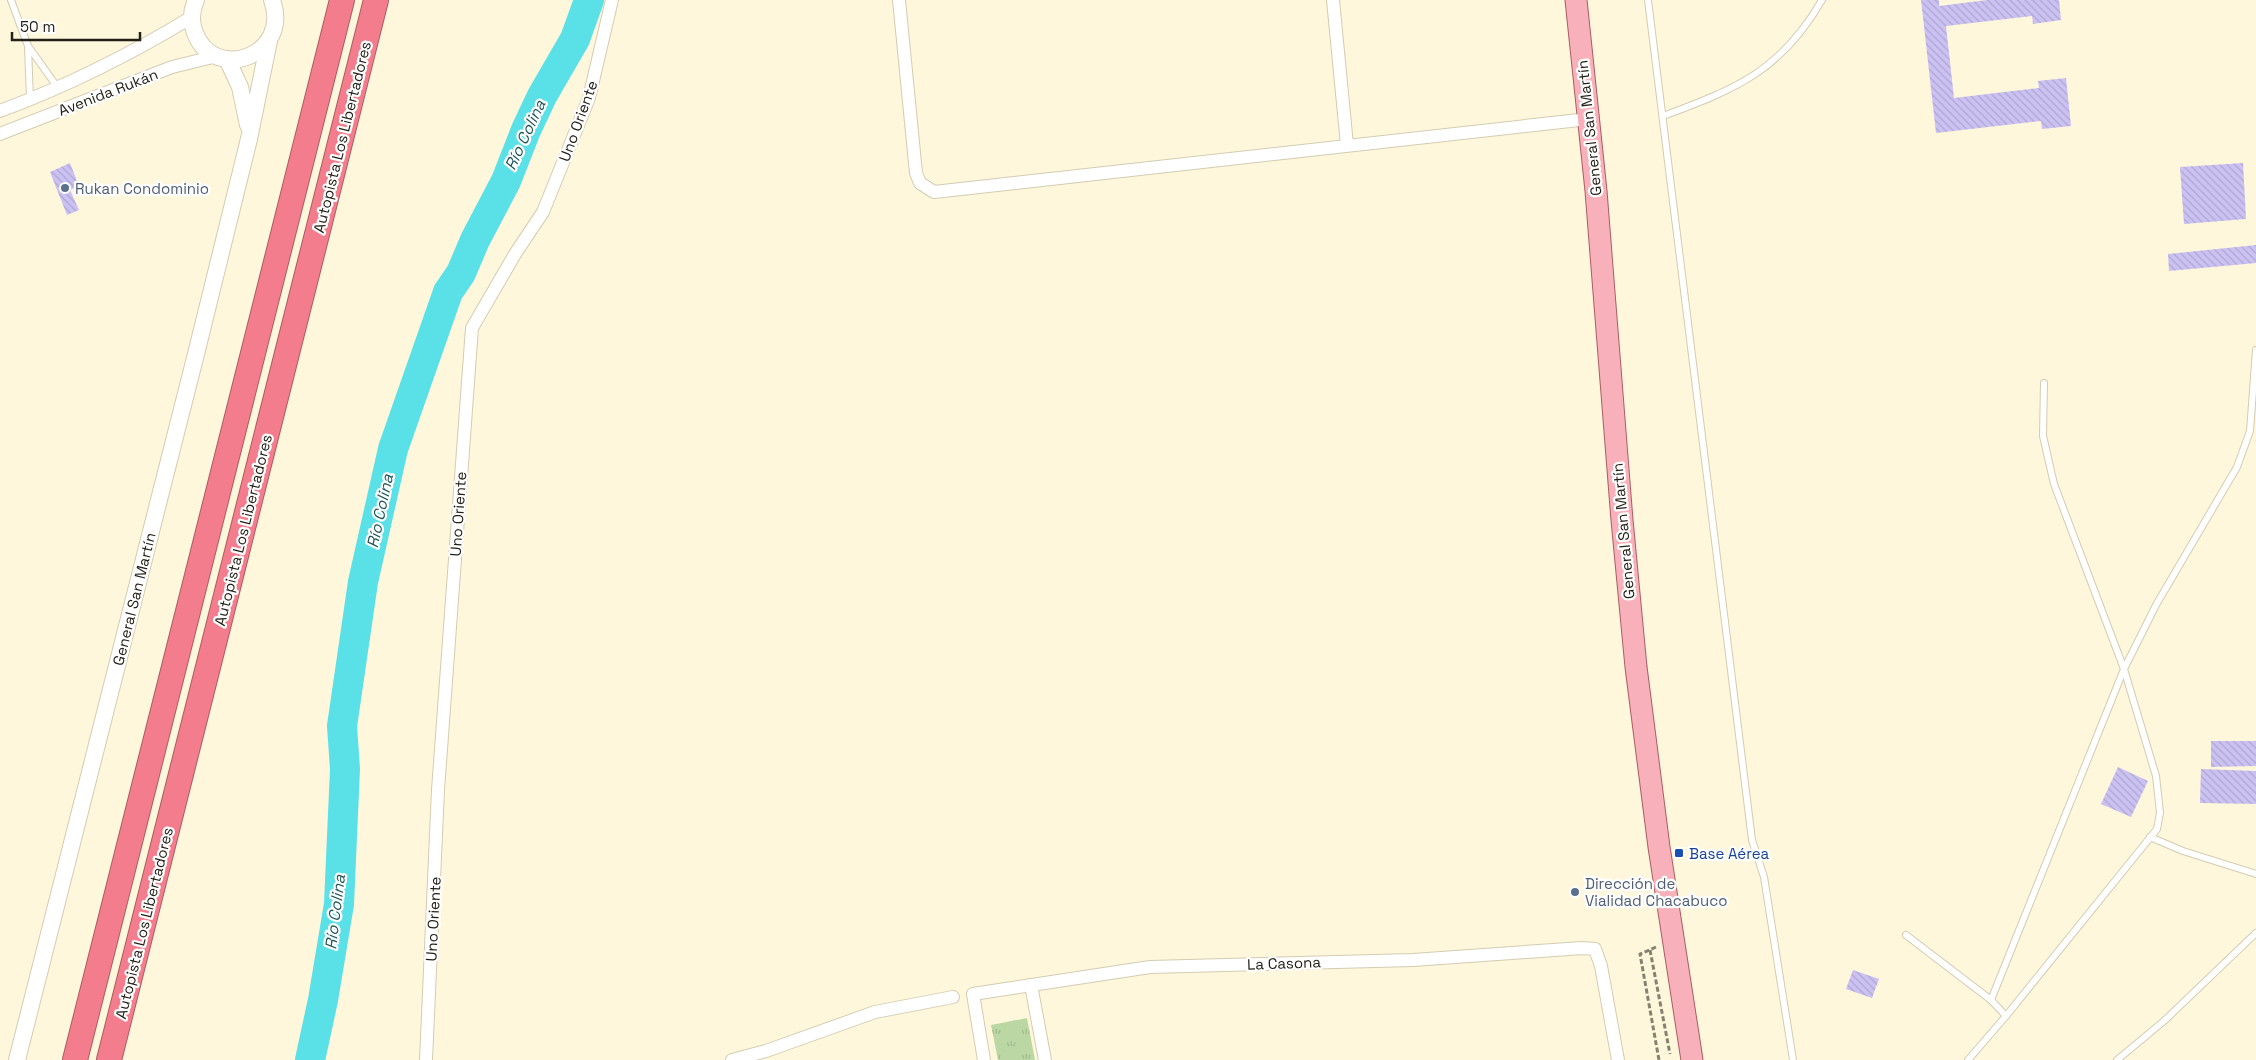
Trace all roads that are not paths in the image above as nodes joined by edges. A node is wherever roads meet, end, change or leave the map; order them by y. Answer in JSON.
{"nodes":[{"id":1,"x":11,"y":0,"type":"edge"},
{"id":2,"x":196,"y":0,"type":"edge"},
{"id":3,"x":342,"y":0,"type":"edge"},
{"id":4,"x":376,"y":0,"type":"edge"},
{"id":5,"x":612,"y":0,"type":"edge"},
{"id":6,"x":899,"y":0,"type":"edge"},
{"id":7,"x":1333,"y":0,"type":"edge"},
{"id":8,"x":1576,"y":0,"type":"edge"},
{"id":9,"x":1648,"y":0,"type":"edge"},
{"id":10,"x":1822,"y":0,"type":"edge"},
{"id":11,"x":276,"y":4,"type":"edge"},
{"id":12,"x":192,"y":16,"type":"junction"},
{"id":13,"x":269,"y":41,"type":"junction"},
{"id":14,"x":28,"y":46,"type":"junction"},
{"id":15,"x":222,"y":58,"type":"junction"},
{"id":16,"x":58,"y":88,"type":"junction"},
{"id":17,"x":30,"y":99,"type":"junction"},
{"id":18,"x":0,"y":111,"type":"edge"},
{"id":19,"x":1663,"y":116,"type":"junction"},
{"id":20,"x":1588,"y":119,"type":"junction"},
{"id":21,"x":0,"y":134,"type":"edge"},
{"id":22,"x":249,"y":139,"type":"junction"},
{"id":23,"x":1347,"y":145,"type":"junction"},
{"id":24,"x":2256,"y":350,"type":"edge"},
{"id":25,"x":2044,"y":383,"type":"dead end"},
{"id":26,"x":2124,"y":668,"type":"junction"},
{"id":27,"x":2150,"y":837,"type":"junction"},
{"id":28,"x":2256,"y":874,"type":"edge"},
{"id":29,"x":2256,"y":933,"type":"edge"},
{"id":30,"x":1906,"y":935,"type":"dead end"},
{"id":31,"x":1031,"y":985,"type":"junction"},
{"id":32,"x":952,"y":997,"type":"dead end"},
{"id":33,"x":1991,"y":1000,"type":"junction"},
{"id":34,"x":2006,"y":1016,"type":"junction"},
{"id":35,"x":18,"y":1060,"type":"edge"},
{"id":36,"x":75,"y":1060,"type":"edge"},
{"id":37,"x":110,"y":1060,"type":"edge"},
{"id":38,"x":426,"y":1060,"type":"edge"},
{"id":39,"x":732,"y":1060,"type":"edge"},
{"id":40,"x":984,"y":1060,"type":"edge"},
{"id":41,"x":1045,"y":1060,"type":"edge"},
{"id":42,"x":1618,"y":1060,"type":"edge"},
{"id":43,"x":1692,"y":1060,"type":"edge"},
{"id":44,"x":1793,"y":1060,"type":"edge"},
{"id":45,"x":1968,"y":1060,"type":"edge"},
{"id":46,"x":2117,"y":1060,"type":"edge"}],
"edges":[{"from":1,"to":14,"type":"lane"},
{"from":2,"to":12,"type":"street"},
{"from":3,"to":36,"type":"highway"},
{"from":4,"to":37,"type":"highway","name":"Autopista Los Libertadores"},
{"from":5,"to":38,"type":"street","name":"Uno Oriente"},
{"from":6,"to":23,"type":"street"},
{"from":7,"to":23,"type":"street"},
{"from":8,"to":20,"type":"main road","name":"General San Martín"},
{"from":9,"to":19,"type":"lane"},
{"from":10,"to":19,"type":"lane"},
{"from":11,"to":13,"type":"street","name":"General San Martín"},
{"from":12,"to":15,"type":"street"},
{"from":12,"to":16,"type":"street","name":"Avenida Rukán"},
{"from":13,"to":15,"type":"street"},
{"from":13,"to":22,"type":"street","name":"General San Martín"},
{"from":14,"to":16,"type":"lane"},
{"from":14,"to":17,"type":"lane"},
{"from":15,"to":21,"type":"street","name":"Avenida Rukán"},
{"from":15,"to":22,"type":"street","name":"General San Martín"},
{"from":16,"to":17,"type":"street","name":"Avenida Rukán"},
{"from":17,"to":18,"type":"street","name":"Avenida Rukán"},
{"from":19,"to":44,"type":"lane"},
{"from":20,"to":23,"type":"street"},
{"from":20,"to":43,"type":"main road","name":"General San Martín"},
{"from":22,"to":35,"type":"street","name":"General San Martín"},
{"from":24,"to":26,"type":"lane"},
{"from":25,"to":26,"type":"lane"},
{"from":26,"to":27,"type":"lane"},
{"from":26,"to":33,"type":"lane"},
{"from":27,"to":28,"type":"lane"},
{"from":27,"to":34,"type":"lane"},
{"from":29,"to":46,"type":"lane"},
{"from":30,"to":33,"type":"lane"},
{"from":31,"to":40,"type":"street","name":"La Casona"},
{"from":31,"to":41,"type":"street"},
{"from":31,"to":42,"type":"street","name":"La Casona"},
{"from":32,"to":39,"type":"street"},
{"from":33,"to":34,"type":"lane"},
{"from":34,"to":45,"type":"lane"}]}
